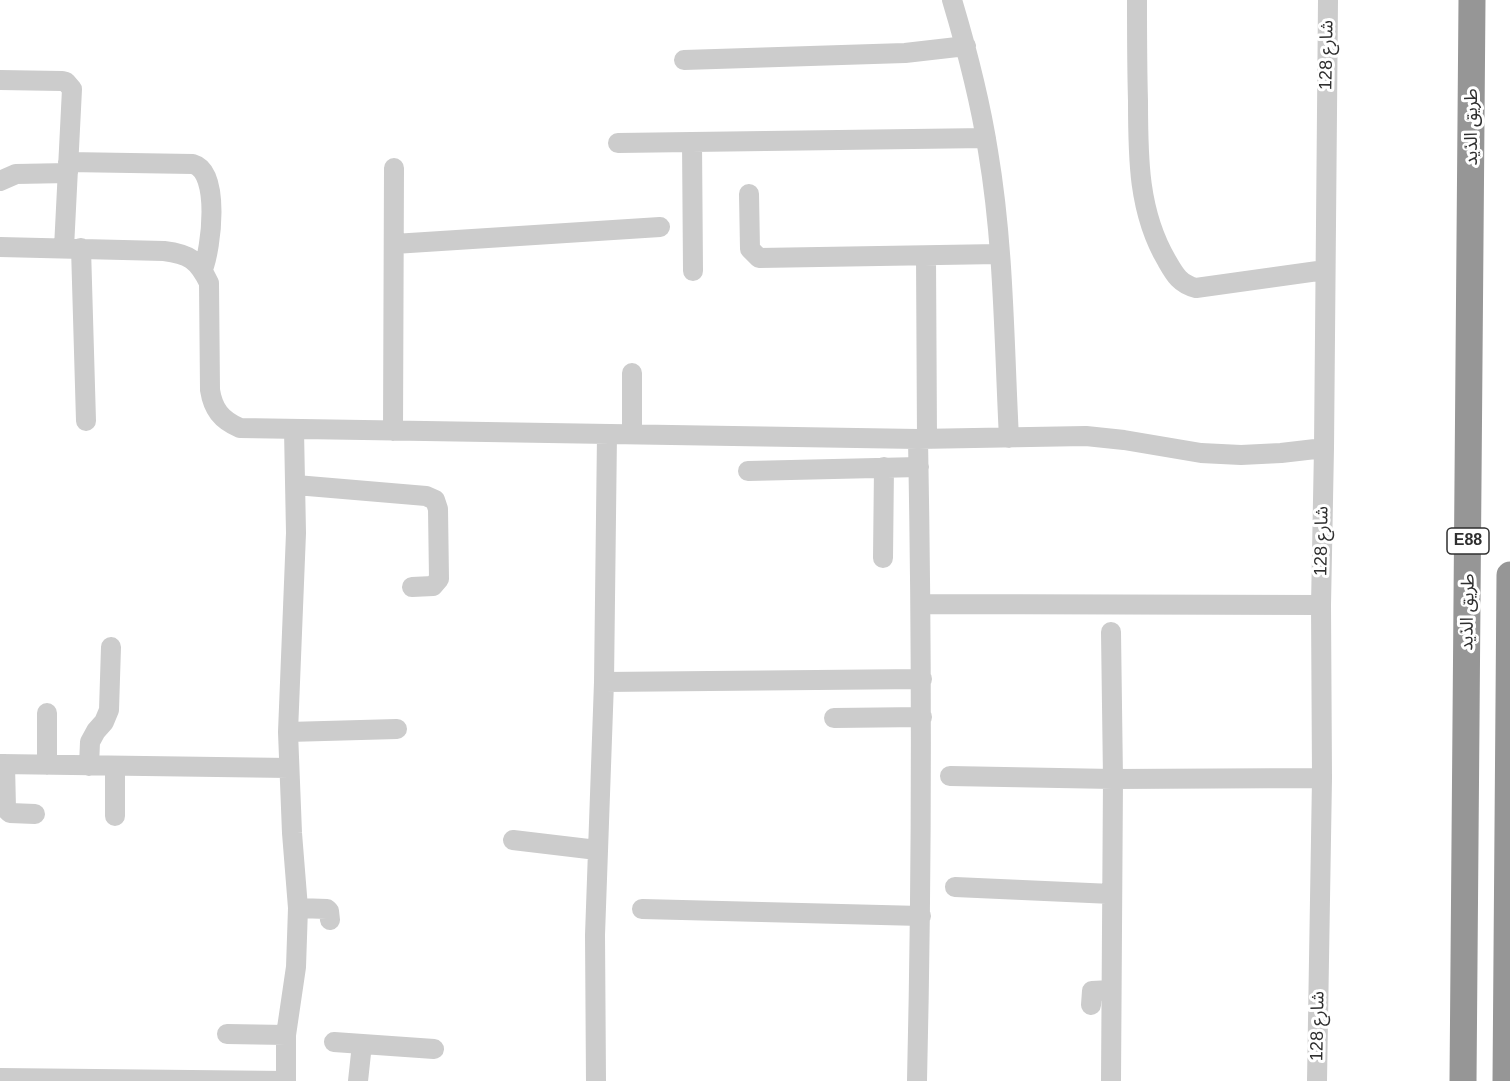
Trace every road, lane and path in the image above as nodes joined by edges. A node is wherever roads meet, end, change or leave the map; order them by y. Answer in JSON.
{"nodes":[{"id":1,"x":952,"y":0,"type":"edge"},
{"id":2,"x":1137,"y":0,"type":"edge"},
{"id":3,"x":1328,"y":0,"type":"edge"},
{"id":4,"x":1472,"y":0,"type":"edge"},
{"id":5,"x":966,"y":46,"type":"junction"},
{"id":6,"x":684,"y":60,"type":"dead end"},
{"id":7,"x":0,"y":80,"type":"edge"},
{"id":8,"x":986,"y":138,"type":"junction"},
{"id":9,"x":692,"y":142,"type":"junction"},
{"id":10,"x":618,"y":143,"type":"dead end"},
{"id":11,"x":68,"y":168,"type":"junction"},
{"id":12,"x":394,"y":168,"type":"dead end"},
{"id":13,"x":0,"y":181,"type":"edge"},
{"id":14,"x":749,"y":194,"type":"dead end"},
{"id":15,"x":660,"y":227,"type":"dead end"},
{"id":16,"x":394,"y":244,"type":"junction"},
{"id":17,"x":0,"y":247,"type":"edge"},
{"id":18,"x":72,"y":248,"type":"junction"},
{"id":19,"x":999,"y":254,"type":"junction"},
{"id":20,"x":926,"y":255,"type":"junction"},
{"id":21,"x":203,"y":269,"type":"junction"},
{"id":22,"x":1325,"y":270,"type":"junction"},
{"id":23,"x":693,"y":271,"type":"dead end"},
{"id":24,"x":632,"y":373,"type":"dead end"},
{"id":25,"x":86,"y":421,"type":"dead end"},
{"id":26,"x":294,"y":429,"type":"junction"},
{"id":27,"x":393,"y":431,"type":"junction"},
{"id":28,"x":607,"y":434,"type":"junction"},
{"id":29,"x":632,"y":434,"type":"junction"},
{"id":30,"x":1009,"y":438,"type":"junction"},
{"id":31,"x":923,"y":439,"type":"junction"},
{"id":32,"x":1324,"y":448,"type":"junction"},
{"id":33,"x":884,"y":467,"type":"junction"},
{"id":34,"x":919,"y":467,"type":"junction"},
{"id":35,"x":748,"y":471,"type":"dead end"},
{"id":36,"x":296,"y":485,"type":"junction"},
{"id":37,"x":883,"y":558,"type":"dead end"},
{"id":38,"x":1510,"y":575,"type":"edge"},
{"id":39,"x":412,"y":587,"type":"dead end"},
{"id":40,"x":921,"y":604,"type":"junction"},
{"id":41,"x":1321,"y":605,"type":"junction"},
{"id":42,"x":1111,"y":632,"type":"dead end"},
{"id":43,"x":111,"y":647,"type":"dead end"},
{"id":44,"x":922,"y":679,"type":"junction"},
{"id":45,"x":604,"y":682,"type":"junction"},
{"id":46,"x":47,"y":713,"type":"dead end"},
{"id":47,"x":922,"y":717,"type":"junction"},
{"id":48,"x":834,"y":718,"type":"dead end"},
{"id":49,"x":397,"y":729,"type":"dead end"},
{"id":50,"x":288,"y":732,"type":"junction"},
{"id":51,"x":3,"y":764,"type":"edge"},
{"id":52,"x":47,"y":765,"type":"junction"},
{"id":53,"x":89,"y":766,"type":"junction"},
{"id":54,"x":115,"y":766,"type":"junction"},
{"id":55,"x":289,"y":768,"type":"junction"},
{"id":56,"x":950,"y":776,"type":"dead end"},
{"id":57,"x":1322,"y":778,"type":"junction"},
{"id":58,"x":1113,"y":779,"type":"junction"},
{"id":59,"x":34,"y":814,"type":"dead end"},
{"id":60,"x":115,"y":816,"type":"dead end"},
{"id":61,"x":513,"y":840,"type":"dead end"},
{"id":62,"x":597,"y":850,"type":"junction"},
{"id":63,"x":955,"y":887,"type":"dead end"},
{"id":64,"x":1112,"y":894,"type":"junction"},
{"id":65,"x":298,"y":908,"type":"junction"},
{"id":66,"x":642,"y":909,"type":"dead end"},
{"id":67,"x":921,"y":916,"type":"junction"},
{"id":68,"x":330,"y":920,"type":"dead end"},
{"id":69,"x":1111,"y":990,"type":"junction"},
{"id":70,"x":1092,"y":1005,"type":"dead end"},
{"id":71,"x":227,"y":1034,"type":"dead end"},
{"id":72,"x":286,"y":1035,"type":"junction"},
{"id":73,"x":334,"y":1042,"type":"dead end"},
{"id":74,"x":362,"y":1044,"type":"junction"},
{"id":75,"x":434,"y":1049,"type":"dead end"},
{"id":76,"x":0,"y":1078,"type":"edge"},
{"id":77,"x":31,"y":1080,"type":"edge"},
{"id":78,"x":286,"y":1081,"type":"edge"},
{"id":79,"x":358,"y":1081,"type":"edge"},
{"id":80,"x":596,"y":1081,"type":"edge"},
{"id":81,"x":917,"y":1081,"type":"edge"},
{"id":82,"x":1111,"y":1081,"type":"edge"},
{"id":83,"x":1317,"y":1081,"type":"edge"},
{"id":84,"x":1463,"y":1081,"type":"edge"},
{"id":85,"x":1506,"y":1081,"type":"edge"}],
"edges":[{"from":1,"to":5,"type":"street"},
{"from":2,"to":22,"type":"street"},
{"from":3,"to":22,"type":"street","name":"شارع 128"},
{"from":4,"to":84,"type":"highway","name":"طريق الذيد","number":"E88"},
{"from":5,"to":6,"type":"street"},
{"from":5,"to":8,"type":"street"},
{"from":7,"to":11,"type":"street"},
{"from":8,"to":9,"type":"street"},
{"from":8,"to":19,"type":"street"},
{"from":9,"to":10,"type":"street"},
{"from":9,"to":23,"type":"street"},
{"from":11,"to":13,"type":"street"},
{"from":11,"to":18,"type":"street"},
{"from":11,"to":21,"type":"street"},
{"from":12,"to":16,"type":"street"},
{"from":14,"to":20,"type":"street"},
{"from":15,"to":16,"type":"street"},
{"from":16,"to":27,"type":"street"},
{"from":17,"to":18,"type":"street"},
{"from":18,"to":21,"type":"street"},
{"from":18,"to":25,"type":"street"},
{"from":19,"to":20,"type":"street"},
{"from":19,"to":30,"type":"street"},
{"from":20,"to":31,"type":"street"},
{"from":21,"to":26,"type":"street"},
{"from":22,"to":32,"type":"street","name":"شارع 128"},
{"from":24,"to":29,"type":"street"},
{"from":26,"to":27,"type":"street"},
{"from":26,"to":36,"type":"street"},
{"from":27,"to":28,"type":"street"},
{"from":28,"to":29,"type":"street"},
{"from":28,"to":45,"type":"street"},
{"from":29,"to":31,"type":"street"},
{"from":30,"to":31,"type":"street"},
{"from":30,"to":32,"type":"street"},
{"from":31,"to":34,"type":"street"},
{"from":32,"to":41,"type":"street","name":"شارع 128"},
{"from":33,"to":34,"type":"street"},
{"from":33,"to":35,"type":"street"},
{"from":33,"to":37,"type":"street"},
{"from":34,"to":40,"type":"street"},
{"from":36,"to":39,"type":"street"},
{"from":36,"to":50,"type":"street"},
{"from":38,"to":85,"type":"highway"},
{"from":40,"to":41,"type":"street"},
{"from":40,"to":44,"type":"street"},
{"from":41,"to":57,"type":"street","name":"شارع 128"},
{"from":42,"to":58,"type":"street"},
{"from":43,"to":53,"type":"street"},
{"from":44,"to":45,"type":"street"},
{"from":44,"to":47,"type":"street"},
{"from":45,"to":62,"type":"street"},
{"from":46,"to":52,"type":"street"},
{"from":47,"to":48,"type":"street"},
{"from":47,"to":67,"type":"street"},
{"from":49,"to":50,"type":"street"},
{"from":50,"to":55,"type":"street"},
{"from":51,"to":52,"type":"street"},
{"from":51,"to":59,"type":"street"},
{"from":52,"to":53,"type":"street"},
{"from":53,"to":54,"type":"street"},
{"from":54,"to":55,"type":"street"},
{"from":54,"to":60,"type":"street"},
{"from":55,"to":65,"type":"street"},
{"from":56,"to":58,"type":"street"},
{"from":57,"to":58,"type":"street"},
{"from":57,"to":83,"type":"street","name":"شارع 128"},
{"from":58,"to":64,"type":"street"},
{"from":61,"to":62,"type":"street"},
{"from":62,"to":80,"type":"street"},
{"from":63,"to":64,"type":"street"},
{"from":64,"to":69,"type":"street"},
{"from":65,"to":68,"type":"street"},
{"from":65,"to":72,"type":"street"},
{"from":66,"to":67,"type":"street"},
{"from":67,"to":81,"type":"street"},
{"from":69,"to":70,"type":"street"},
{"from":69,"to":82,"type":"street"},
{"from":71,"to":72,"type":"street"},
{"from":72,"to":78,"type":"street"},
{"from":73,"to":74,"type":"street"},
{"from":74,"to":75,"type":"street"},
{"from":74,"to":79,"type":"street"},
{"from":76,"to":77,"type":"street"},
{"from":77,"to":78,"type":"street"}]}
